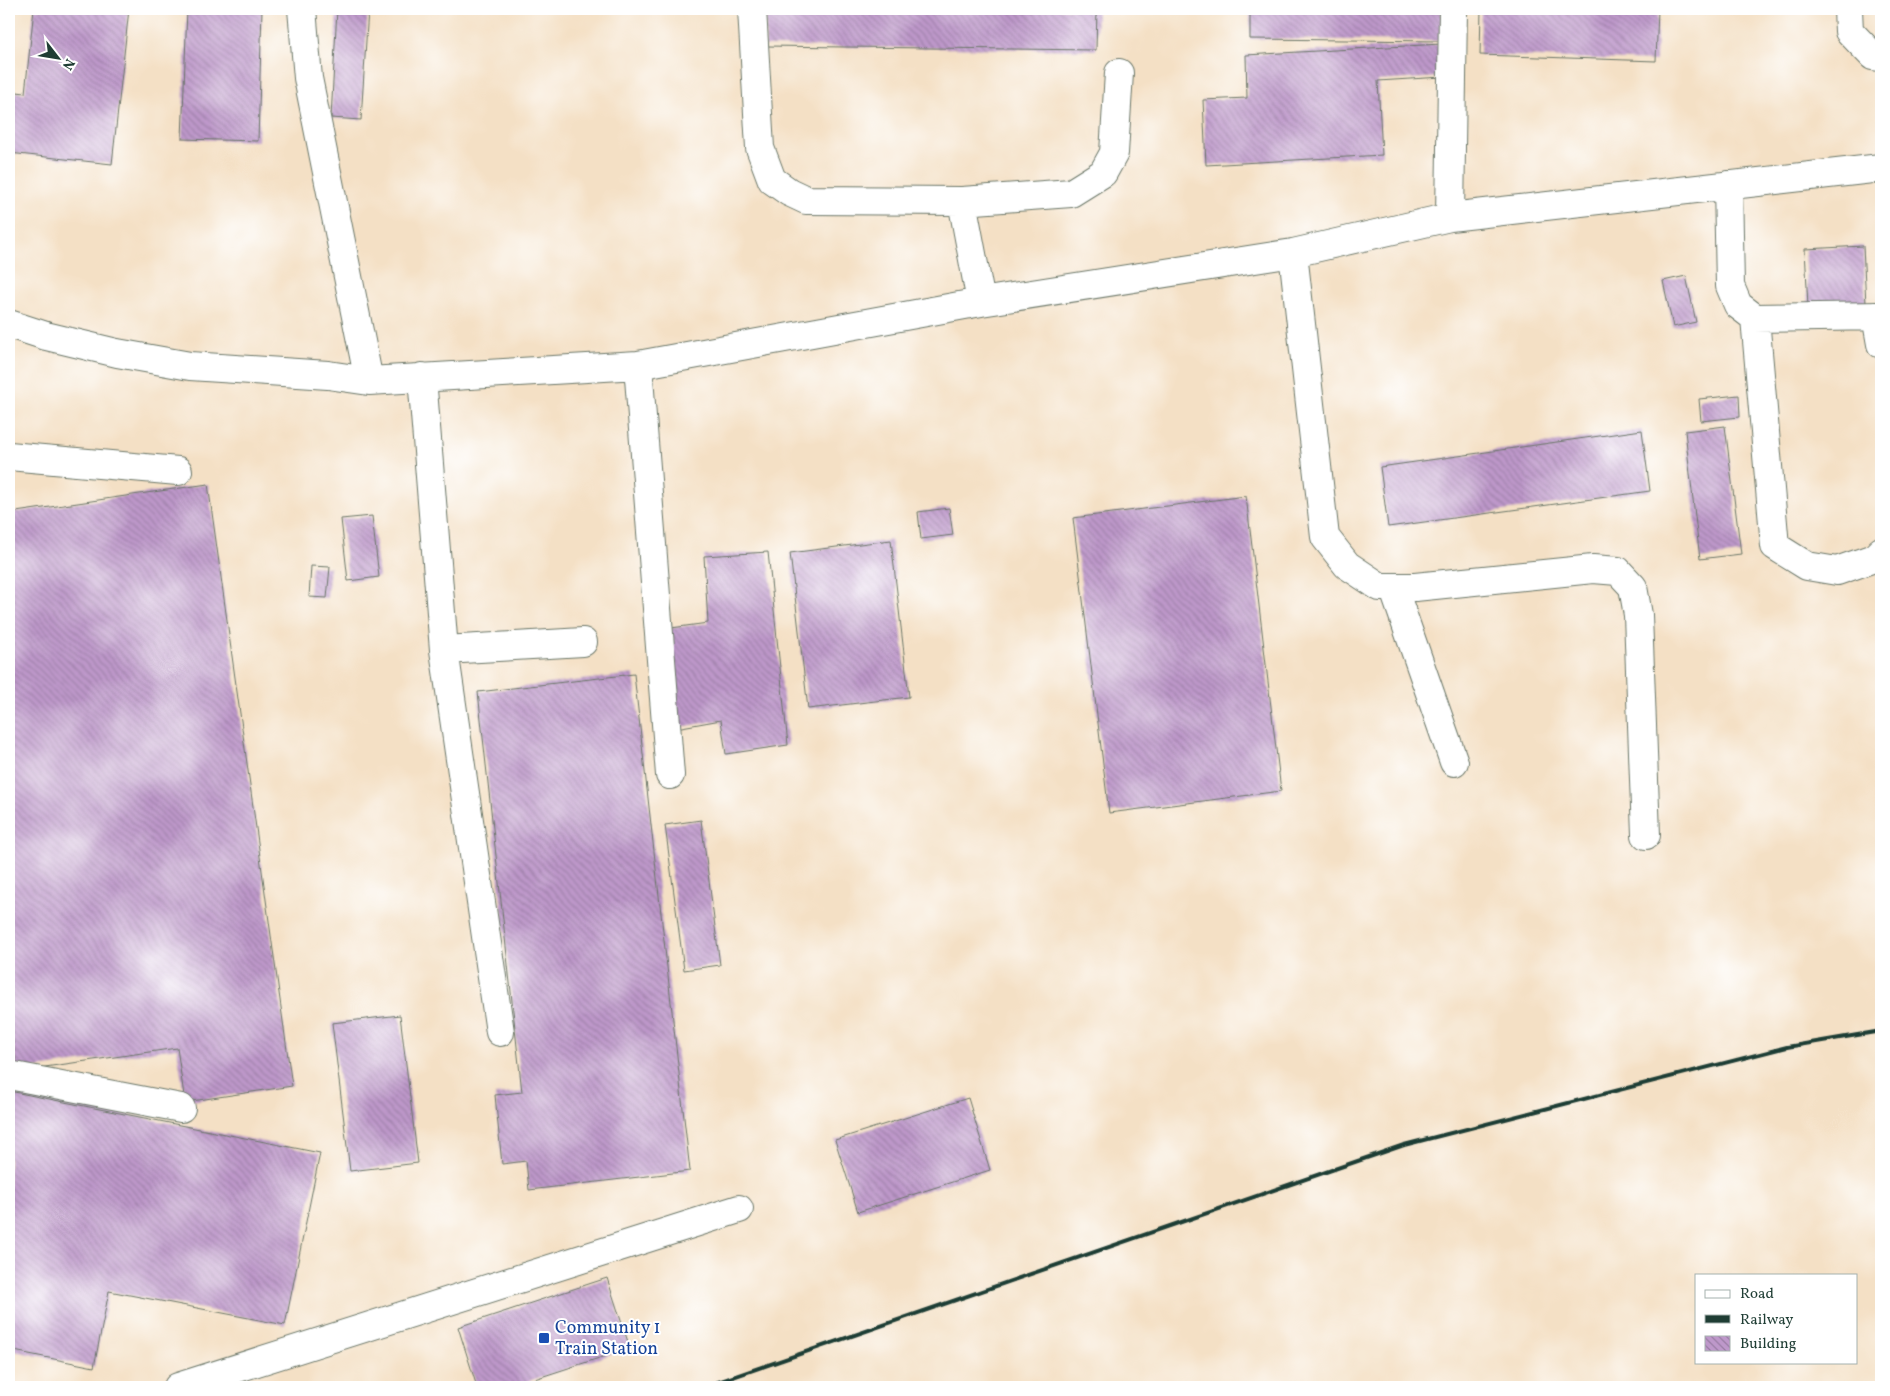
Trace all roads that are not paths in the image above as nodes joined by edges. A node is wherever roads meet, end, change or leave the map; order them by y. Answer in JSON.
{"nodes":[{"id":1,"x":302,"y":9,"type":"edge"},
{"id":2,"x":752,"y":9,"type":"edge"},
{"id":3,"x":1454,"y":9,"type":"edge"},
{"id":4,"x":1848,"y":9,"type":"edge"},
{"id":5,"x":1881,"y":57,"type":"edge"},
{"id":6,"x":1119,"y":72,"type":"dead end"},
{"id":7,"x":1881,"y":168,"type":"edge"},
{"id":8,"x":1728,"y":185,"type":"junction"},
{"id":9,"x":962,"y":201,"type":"junction"},
{"id":10,"x":1450,"y":217,"type":"junction"},
{"id":11,"x":1292,"y":253,"type":"junction"},
{"id":12,"x":981,"y":302,"type":"junction"},
{"id":13,"x":1879,"y":316,"type":"edge"},
{"id":14,"x":1755,"y":318,"type":"junction"},
{"id":15,"x":9,"y":324,"type":"edge"},
{"id":16,"x":1881,"y":344,"type":"edge"},
{"id":17,"x":638,"y":365,"type":"junction"},
{"id":18,"x":422,"y":377,"type":"junction"},
{"id":19,"x":370,"y":381,"type":"junction"},
{"id":20,"x":9,"y":456,"type":"edge"},
{"id":21,"x":178,"y":471,"type":"dead end"},
{"id":22,"x":1881,"y":552,"type":"edge"},
{"id":23,"x":1393,"y":587,"type":"junction"},
{"id":24,"x":583,"y":642,"type":"dead end"},
{"id":25,"x":444,"y":650,"type":"junction"},
{"id":26,"x":1454,"y":762,"type":"dead end"},
{"id":27,"x":670,"y":775,"type":"dead end"},
{"id":28,"x":1646,"y":835,"type":"dead end"},
{"id":29,"x":500,"y":1032,"type":"dead end"},
{"id":30,"x":9,"y":1075,"type":"edge"},
{"id":31,"x":181,"y":1108,"type":"dead end"},
{"id":32,"x":740,"y":1209,"type":"dead end"},
{"id":33,"x":178,"y":1387,"type":"edge"}],
"edges":[{"from":1,"to":19,"type":"street"},
{"from":2,"to":9,"type":"street"},
{"from":3,"to":10,"type":"street"},
{"from":4,"to":5,"type":"street"},
{"from":6,"to":9,"type":"street"},
{"from":7,"to":8,"type":"street"},
{"from":8,"to":10,"type":"street"},
{"from":8,"to":14,"type":"street"},
{"from":9,"to":12,"type":"street"},
{"from":10,"to":11,"type":"street"},
{"from":11,"to":12,"type":"street"},
{"from":11,"to":23,"type":"street"},
{"from":12,"to":17,"type":"street"},
{"from":13,"to":14,"type":"street"},
{"from":13,"to":16,"type":"street"},
{"from":14,"to":22,"type":"street"},
{"from":15,"to":19,"type":"street"},
{"from":17,"to":18,"type":"street"},
{"from":17,"to":27,"type":"street"},
{"from":18,"to":19,"type":"street"},
{"from":18,"to":25,"type":"street"},
{"from":20,"to":21,"type":"street"},
{"from":23,"to":26,"type":"street"},
{"from":23,"to":28,"type":"street"},
{"from":24,"to":25,"type":"street"},
{"from":25,"to":29,"type":"street"},
{"from":30,"to":31,"type":"street"},
{"from":32,"to":33,"type":"street"}]}
